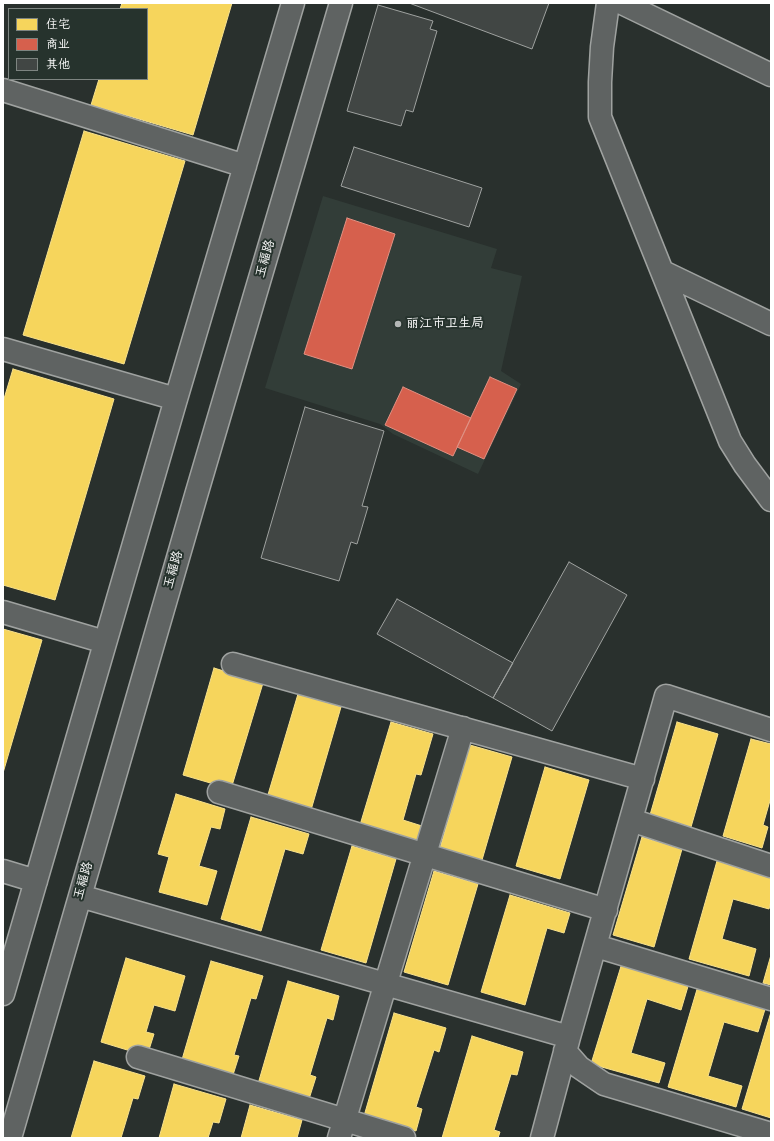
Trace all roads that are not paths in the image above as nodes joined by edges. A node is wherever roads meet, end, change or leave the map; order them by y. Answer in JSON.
{"nodes":[{"id":1,"x":293,"y":3,"type":"edge"},
{"id":2,"x":341,"y":3,"type":"edge"},
{"id":3,"x":608,"y":3,"type":"edge"},
{"id":4,"x":622,"y":3,"type":"edge"},
{"id":5,"x":771,"y":75,"type":"edge"},
{"id":6,"x":3,"y":90,"type":"edge"},
{"id":7,"x":245,"y":166,"type":"junction"},
{"id":8,"x":662,"y":272,"type":"junction"},
{"id":9,"x":771,"y":324,"type":"edge"},
{"id":10,"x":3,"y":348,"type":"edge"},
{"id":11,"x":176,"y":399,"type":"junction"},
{"id":12,"x":771,"y":500,"type":"edge"},
{"id":13,"x":3,"y":612,"type":"edge"},
{"id":14,"x":105,"y":642,"type":"junction"},
{"id":15,"x":233,"y":664,"type":"dead end"},
{"id":16,"x":463,"y":728,"type":"junction"},
{"id":17,"x":771,"y":730,"type":"edge"},
{"id":18,"x":643,"y":779,"type":"junction"},
{"id":19,"x":220,"y":792,"type":"dead end"},
{"id":20,"x":631,"y":820,"type":"junction"},
{"id":21,"x":424,"y":855,"type":"junction"},
{"id":22,"x":771,"y":866,"type":"edge"},
{"id":23,"x":3,"y":871,"type":"edge"},
{"id":24,"x":36,"y":881,"type":"junction"},
{"id":25,"x":80,"y":896,"type":"junction"},
{"id":26,"x":606,"y":910,"type":"junction"},
{"id":27,"x":596,"y":946,"type":"junction"},
{"id":28,"x":386,"y":984,"type":"junction"},
{"id":29,"x":3,"y":994,"type":"edge"},
{"id":30,"x":771,"y":999,"type":"edge"},
{"id":31,"x":567,"y":1044,"type":"junction"},
{"id":32,"x":138,"y":1057,"type":"dead end"},
{"id":33,"x":342,"y":1129,"type":"edge"},
{"id":34,"x":771,"y":1134,"type":"edge"},
{"id":35,"x":10,"y":1138,"type":"edge"},
{"id":36,"x":404,"y":1138,"type":"edge"},
{"id":37,"x":542,"y":1138,"type":"edge"}],
"edges":[{"from":1,"to":7,"type":"street"},
{"from":2,"to":25,"type":"street","name":"玉福路"},
{"from":3,"to":8,"type":"street"},
{"from":4,"to":5,"type":"street"},
{"from":6,"to":7,"type":"street"},
{"from":7,"to":11,"type":"street"},
{"from":8,"to":9,"type":"street"},
{"from":8,"to":12,"type":"street"},
{"from":10,"to":11,"type":"street"},
{"from":11,"to":14,"type":"street"},
{"from":13,"to":14,"type":"street"},
{"from":14,"to":24,"type":"street"},
{"from":15,"to":16,"type":"street"},
{"from":16,"to":18,"type":"street"},
{"from":16,"to":21,"type":"street"},
{"from":17,"to":18,"type":"street"},
{"from":18,"to":20,"type":"street"},
{"from":19,"to":21,"type":"street"},
{"from":20,"to":22,"type":"street"},
{"from":20,"to":26,"type":"street"},
{"from":21,"to":26,"type":"street"},
{"from":21,"to":28,"type":"street"},
{"from":23,"to":24,"type":"street"},
{"from":24,"to":29,"type":"street"},
{"from":25,"to":28,"type":"street"},
{"from":25,"to":35,"type":"street","name":"玉福路"},
{"from":26,"to":27,"type":"street"},
{"from":27,"to":30,"type":"street"},
{"from":27,"to":31,"type":"street"},
{"from":28,"to":31,"type":"street"},
{"from":28,"to":33,"type":"street"},
{"from":31,"to":34,"type":"street"},
{"from":31,"to":37,"type":"street"},
{"from":32,"to":33,"type":"street"},
{"from":33,"to":36,"type":"street"}]}
